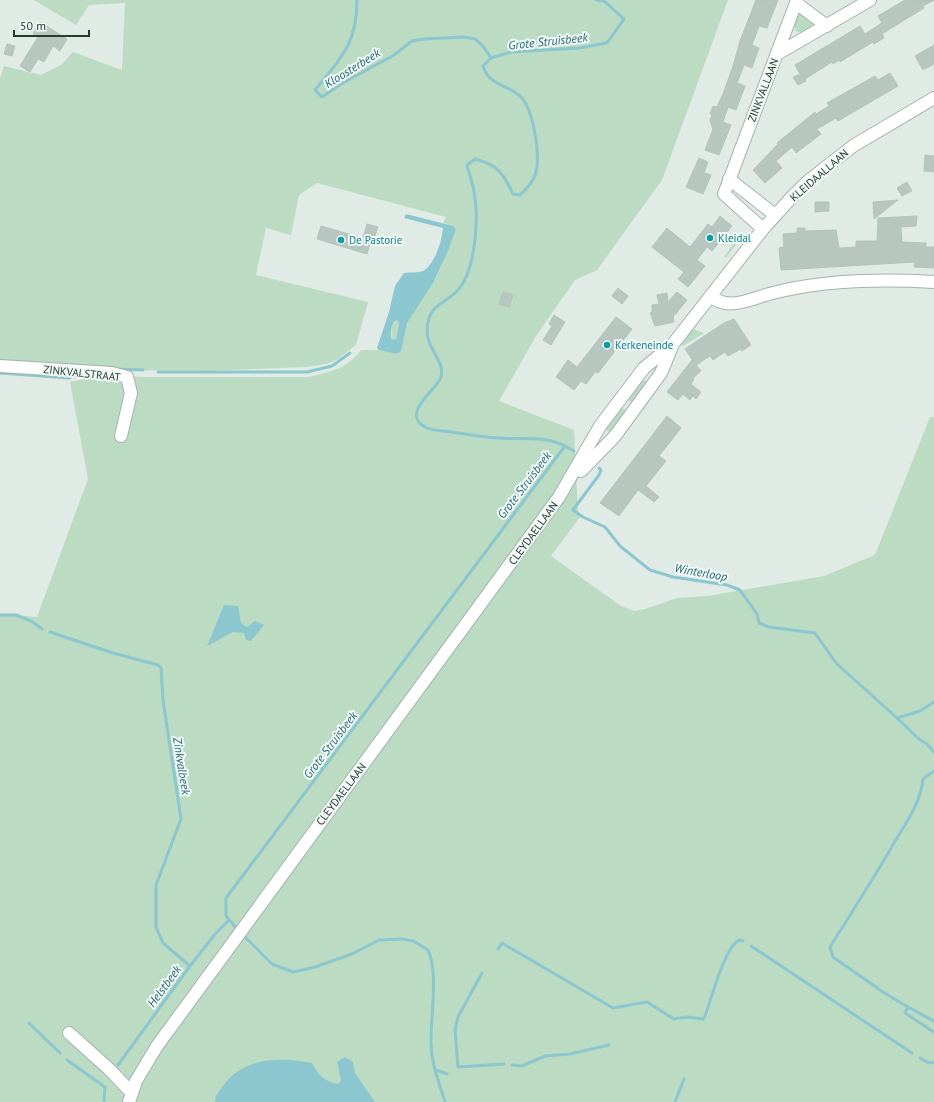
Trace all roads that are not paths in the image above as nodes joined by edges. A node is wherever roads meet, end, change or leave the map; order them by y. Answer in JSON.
{"nodes":[{"id":1,"x":870,"y":0,"type":"edge"},
{"id":2,"x":796,"y":2,"type":"edge"},
{"id":3,"x":826,"y":26,"type":"junction"},
{"id":4,"x":777,"y":54,"type":"junction"},
{"id":5,"x":934,"y":98,"type":"edge"},
{"id":6,"x":729,"y":179,"type":"junction"},
{"id":7,"x":775,"y":215,"type":"junction"},
{"id":8,"x":763,"y":229,"type":"junction"},
{"id":9,"x":934,"y":282,"type":"edge"},
{"id":10,"x":710,"y":296,"type":"junction"},
{"id":11,"x":673,"y":344,"type":"junction"},
{"id":12,"x":0,"y":366,"type":"edge"},
{"id":13,"x":121,"y":436,"type":"dead end"},
{"id":14,"x":563,"y":492,"type":"junction"},
{"id":15,"x":69,"y":1033,"type":"dead end"},
{"id":16,"x":130,"y":1097,"type":"edge"}],
"edges":[{"from":1,"to":3,"type":"street"},
{"from":2,"to":3,"type":"street"},
{"from":2,"to":4,"type":"street","name":"ZINKVALLAAN"},
{"from":3,"to":4,"type":"street"},
{"from":4,"to":6,"type":"street","name":"ZINKVALLAAN"},
{"from":5,"to":7,"type":"street","name":"KLEIDAALLAAN"},
{"from":6,"to":7,"type":"street"},
{"from":6,"to":8,"type":"street","name":"ZINKVALLAAN"},
{"from":7,"to":8,"type":"street","name":"KLEIDAALLAAN"},
{"from":8,"to":10,"type":"street","name":"KLEIDAALLAAN"},
{"from":9,"to":10,"type":"street"},
{"from":10,"to":11,"type":"street"},
{"from":11,"to":14,"type":"street"},
{"from":11,"to":14,"type":"street"},
{"from":12,"to":13,"type":"street","name":"ZINKVALSTRAAT"},
{"from":14,"to":16,"type":"street","name":"CLEYDAELLAAN"},
{"from":15,"to":16,"type":"street"}]}
